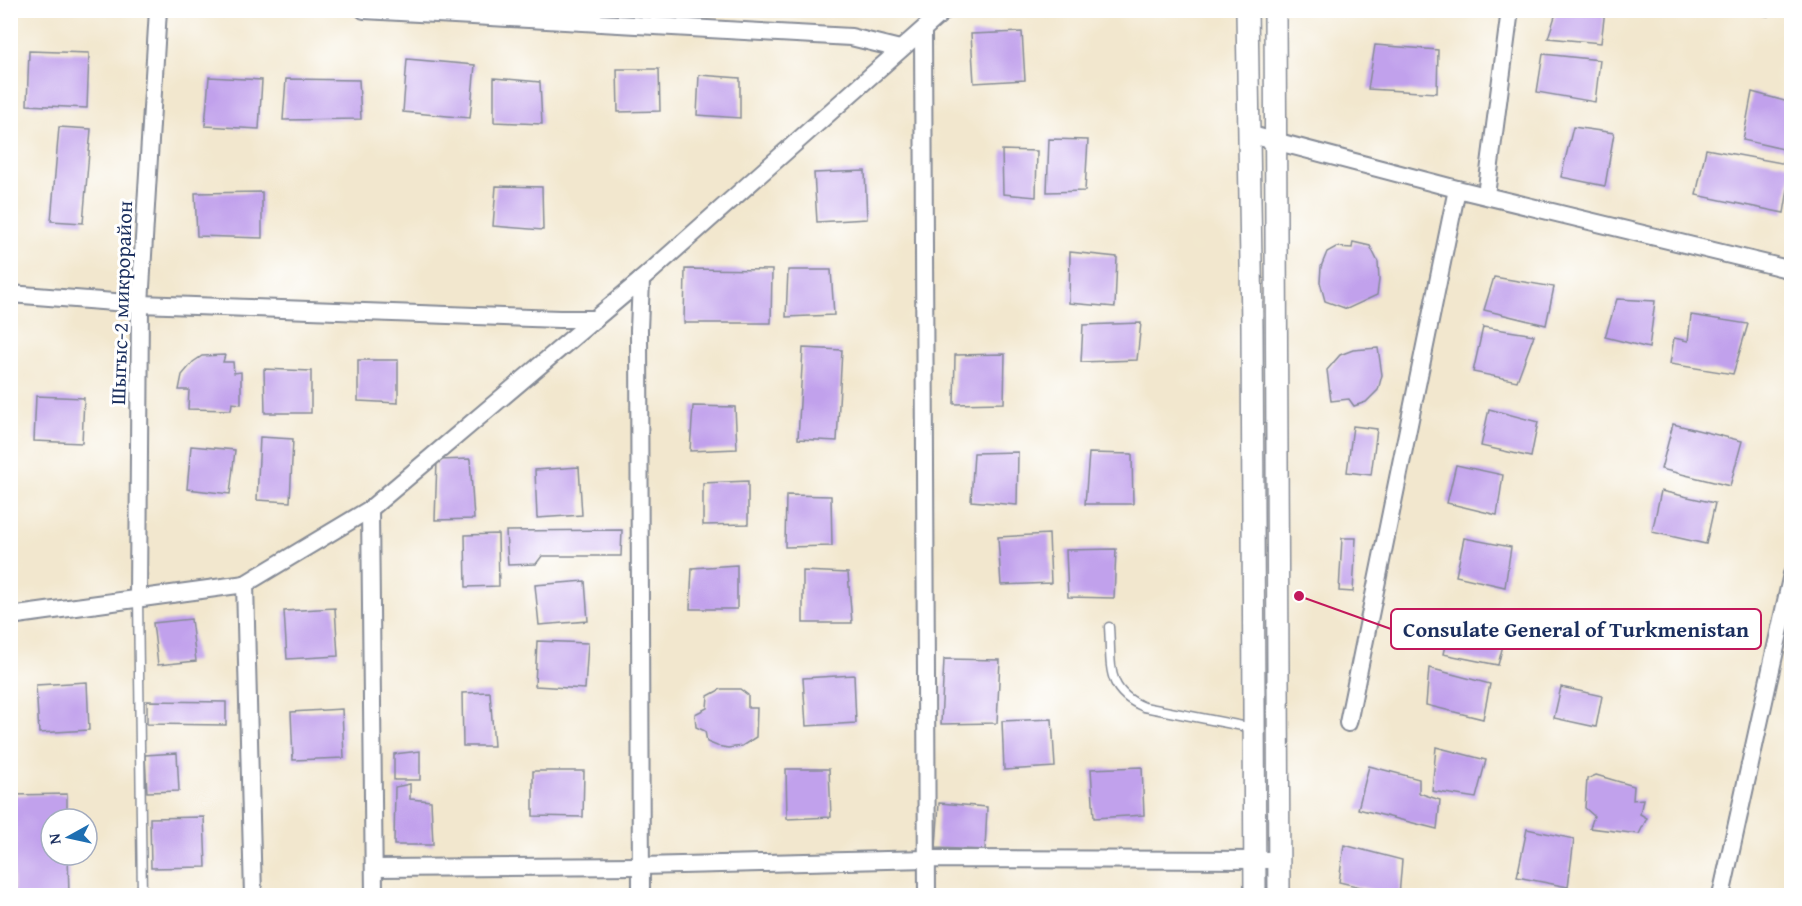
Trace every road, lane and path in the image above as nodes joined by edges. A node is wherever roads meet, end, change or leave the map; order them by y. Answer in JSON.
{"nodes":[{"id":1,"x":158,"y":10,"type":"edge"},
{"id":2,"x":364,"y":10,"type":"edge"},
{"id":3,"x":945,"y":10,"type":"edge"},
{"id":4,"x":1247,"y":10,"type":"edge"},
{"id":5,"x":1275,"y":10,"type":"edge"},
{"id":6,"x":1510,"y":10,"type":"edge"},
{"id":7,"x":923,"y":31,"type":"junction"},
{"id":8,"x":900,"y":49,"type":"junction"},
{"id":9,"x":1248,"y":134,"type":"junction"},
{"id":10,"x":1275,"y":142,"type":"junction"},
{"id":11,"x":1457,"y":189,"type":"junction"},
{"id":12,"x":1486,"y":195,"type":"junction"},
{"id":13,"x":1791,"y":270,"type":"edge"},
{"id":14,"x":641,"y":280,"type":"junction"},
{"id":15,"x":10,"y":294,"type":"edge"},
{"id":16,"x":140,"y":304,"type":"junction"},
{"id":17,"x":595,"y":319,"type":"junction"},
{"id":18,"x":370,"y":509,"type":"junction"},
{"id":19,"x":1791,"y":574,"type":"edge"},
{"id":20,"x":245,"y":584,"type":"junction"},
{"id":21,"x":138,"y":597,"type":"junction"},
{"id":22,"x":10,"y":615,"type":"edge"},
{"id":23,"x":1109,"y":627,"type":"dead end"},
{"id":24,"x":1347,"y":723,"type":"dead end"},
{"id":25,"x":1254,"y":728,"type":"junction"},
{"id":26,"x":927,"y":859,"type":"junction"},
{"id":27,"x":1279,"y":860,"type":"junction"},
{"id":28,"x":1254,"y":861,"type":"junction"},
{"id":29,"x":641,"y":866,"type":"junction"},
{"id":30,"x":374,"y":868,"type":"junction"},
{"id":31,"x":142,"y":896,"type":"edge"},
{"id":32,"x":253,"y":896,"type":"edge"},
{"id":33,"x":374,"y":896,"type":"edge"},
{"id":34,"x":641,"y":896,"type":"edge"},
{"id":35,"x":927,"y":896,"type":"edge"},
{"id":36,"x":1255,"y":896,"type":"edge"},
{"id":37,"x":1279,"y":896,"type":"edge"},
{"id":38,"x":1721,"y":896,"type":"edge"}],
"edges":[{"from":1,"to":16,"type":"street","name":"Шыгыс-2 микрорайон"},
{"from":2,"to":8,"type":"street"},
{"from":3,"to":7,"type":"street"},
{"from":4,"to":9,"type":"street"},
{"from":5,"to":10,"type":"street"},
{"from":6,"to":12,"type":"street"},
{"from":7,"to":8,"type":"street"},
{"from":7,"to":26,"type":"street"},
{"from":8,"to":14,"type":"street"},
{"from":9,"to":10,"type":"street"},
{"from":9,"to":25,"type":"street"},
{"from":10,"to":11,"type":"street"},
{"from":10,"to":27,"type":"street"},
{"from":11,"to":12,"type":"street"},
{"from":11,"to":24,"type":"street"},
{"from":12,"to":13,"type":"street"},
{"from":14,"to":17,"type":"street"},
{"from":14,"to":29,"type":"street"},
{"from":15,"to":16,"type":"street"},
{"from":16,"to":17,"type":"street"},
{"from":16,"to":21,"type":"street","name":"Шыгыс-2 микрорайон"},
{"from":17,"to":18,"type":"street"},
{"from":18,"to":20,"type":"street"},
{"from":18,"to":30,"type":"street"},
{"from":19,"to":38,"type":"street"},
{"from":20,"to":21,"type":"street"},
{"from":20,"to":32,"type":"street"},
{"from":21,"to":22,"type":"street"},
{"from":21,"to":31,"type":"lane"},
{"from":23,"to":25,"type":"lane"},
{"from":25,"to":28,"type":"street"},
{"from":26,"to":28,"type":"street"},
{"from":26,"to":29,"type":"street"},
{"from":26,"to":35,"type":"street"},
{"from":27,"to":28,"type":"street"},
{"from":27,"to":37,"type":"street"},
{"from":28,"to":36,"type":"street"},
{"from":29,"to":30,"type":"street"},
{"from":29,"to":34,"type":"street"},
{"from":30,"to":33,"type":"street"}]}
